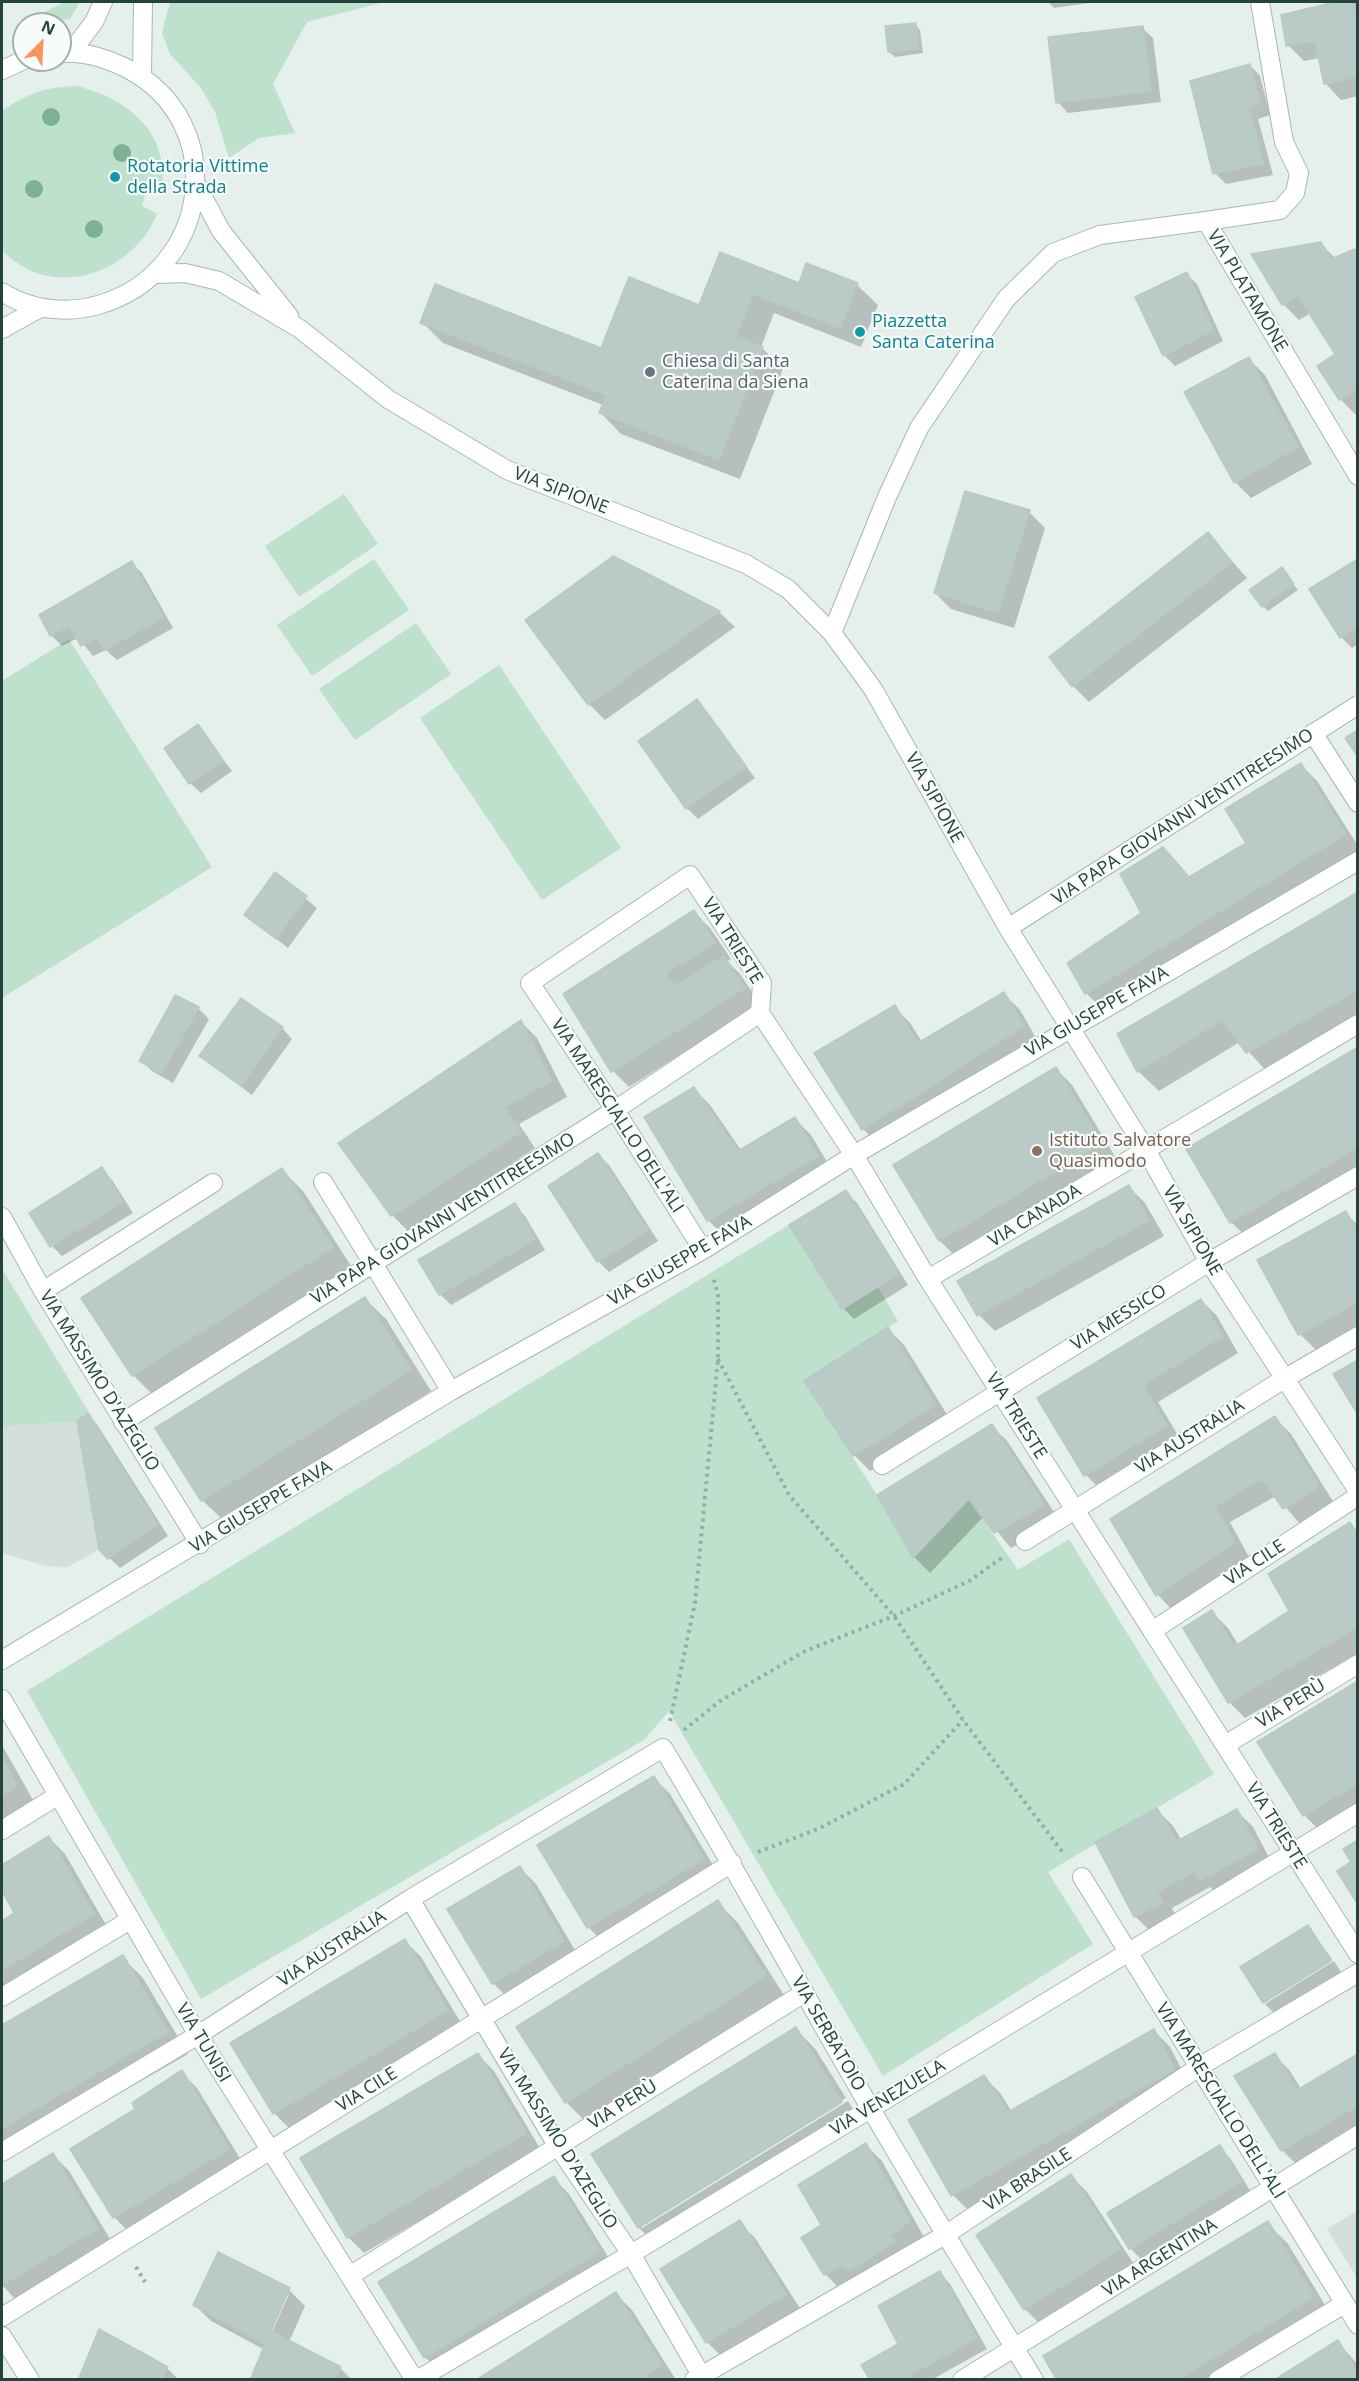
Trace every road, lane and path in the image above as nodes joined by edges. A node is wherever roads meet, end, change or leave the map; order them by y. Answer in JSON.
{"nodes":[{"id":1,"x":103,"y":2,"type":"edge"},
{"id":2,"x":143,"y":2,"type":"edge"},
{"id":3,"x":1260,"y":2,"type":"edge"},
{"id":4,"x":72,"y":45,"type":"edge"},
{"id":5,"x":72,"y":53,"type":"edge"},
{"id":6,"x":142,"y":76,"type":"junction"},
{"id":7,"x":195,"y":184,"type":"junction"},
{"id":8,"x":1206,"y":220,"type":"junction"},
{"id":9,"x":157,"y":274,"type":"junction"},
{"id":10,"x":2,"y":292,"type":"edge"},
{"id":11,"x":40,"y":308,"type":"junction"},
{"id":12,"x":2,"y":329,"type":"edge"},
{"id":13,"x":300,"y":329,"type":"junction"},
{"id":14,"x":1358,"y":477,"type":"edge"},
{"id":15,"x":832,"y":633,"type":"junction"},
{"id":16,"x":1358,"y":705,"type":"edge"},
{"id":17,"x":1313,"y":733,"type":"junction"},
{"id":18,"x":1358,"y":803,"type":"edge"},
{"id":19,"x":1358,"y":861,"type":"edge"},
{"id":20,"x":690,"y":874,"type":"joint"},
{"id":21,"x":1008,"y":928,"type":"junction"},
{"id":22,"x":760,"y":1013,"type":"junction"},
{"id":23,"x":1358,"y":1024,"type":"edge"},
{"id":24,"x":1068,"y":1029,"type":"junction"},
{"id":25,"x":615,"y":1110,"type":"junction"},
{"id":26,"x":1146,"y":1150,"type":"junction"},
{"id":27,"x":854,"y":1155,"type":"junction"},
{"id":28,"x":1358,"y":1176,"type":"edge"},
{"id":29,"x":323,"y":1182,"type":"dead end"},
{"id":30,"x":213,"y":1183,"type":"dead end"},
{"id":31,"x":2,"y":1217,"type":"edge"},
{"id":32,"x":703,"y":1250,"type":"junction"},
{"id":33,"x":1209,"y":1262,"type":"junction"},
{"id":34,"x":373,"y":1263,"type":"junction"},
{"id":35,"x":928,"y":1279,"type":"junction"},
{"id":36,"x":43,"y":1291,"type":"junction"},
{"id":37,"x":1358,"y":1336,"type":"edge"},
{"id":38,"x":718,"y":1359,"type":"junction"},
{"id":39,"x":1284,"y":1379,"type":"junction"},
{"id":40,"x":451,"y":1391,"type":"junction"},
{"id":41,"x":1001,"y":1392,"type":"junction"},
{"id":42,"x":123,"y":1422,"type":"junction"},
{"id":43,"x":882,"y":1465,"type":"dead end"},
{"id":44,"x":1358,"y":1494,"type":"edge"},
{"id":45,"x":1074,"y":1509,"type":"junction"},
{"id":46,"x":1025,"y":1541,"type":"joint"},
{"id":47,"x":200,"y":1544,"type":"junction"},
{"id":48,"x":894,"y":1616,"type":"junction"},
{"id":49,"x":1152,"y":1630,"type":"junction"},
{"id":50,"x":2,"y":1660,"type":"edge"},
{"id":51,"x":1358,"y":1664,"type":"edge"},
{"id":52,"x":2,"y":1699,"type":"edge"},
{"id":53,"x":963,"y":1720,"type":"junction"},
{"id":54,"x":1225,"y":1745,"type":"junction"},
{"id":55,"x":663,"y":1748,"type":"junction"},
{"id":56,"x":57,"y":1796,"type":"junction"},
{"id":57,"x":1358,"y":1813,"type":"edge"},
{"id":58,"x":2,"y":1830,"type":"edge"},
{"id":59,"x":1293,"y":1854,"type":"junction"},
{"id":60,"x":732,"y":1863,"type":"junction"},
{"id":61,"x":1082,"y":1877,"type":"joint"},
{"id":62,"x":410,"y":1899,"type":"junction"},
{"id":63,"x":130,"y":1920,"type":"junction"},
{"id":64,"x":1128,"y":1952,"type":"junction"},
{"id":65,"x":1358,"y":1954,"type":"edge"},
{"id":66,"x":1358,"y":1972,"type":"edge"},
{"id":67,"x":804,"y":1993,"type":"junction"},
{"id":68,"x":2,"y":1997,"type":"edge"},
{"id":69,"x":482,"y":2018,"type":"junction"},
{"id":70,"x":198,"y":2035,"type":"junction"},
{"id":71,"x":1199,"y":2067,"type":"junction"},
{"id":72,"x":872,"y":2108,"type":"junction"},
{"id":73,"x":1358,"y":2135,"type":"edge"},
{"id":74,"x":557,"y":2145,"type":"junction"},
{"id":75,"x":269,"y":2151,"type":"junction"},
{"id":76,"x":2,"y":2152,"type":"edge"},
{"id":77,"x":1274,"y":2187,"type":"junction"},
{"id":78,"x":945,"y":2235,"type":"junction"},
{"id":79,"x":631,"y":2254,"type":"junction"},
{"id":80,"x":351,"y":2275,"type":"junction"},
{"id":81,"x":1344,"y":2304,"type":"junction"},
{"id":82,"x":2,"y":2317,"type":"edge"},
{"id":83,"x":1358,"y":2325,"type":"edge"},
{"id":84,"x":2,"y":2336,"type":"edge"},
{"id":85,"x":1015,"y":2348,"type":"junction"},
{"id":86,"x":700,"y":2378,"type":"edge"},
{"id":87,"x":30,"y":2379,"type":"edge"},
{"id":88,"x":416,"y":2379,"type":"edge"},
{"id":89,"x":962,"y":2379,"type":"edge"},
{"id":90,"x":1034,"y":2379,"type":"edge"},
{"id":91,"x":1218,"y":2379,"type":"edge"}],
"edges":[{"from":1,"to":4,"type":"street"},
{"from":2,"to":6,"type":"street"},
{"from":3,"to":8,"type":"street"},
{"from":5,"to":6,"type":"street"},
{"from":6,"to":7,"type":"street"},
{"from":7,"to":9,"type":"street"},
{"from":7,"to":13,"type":"street"},
{"from":8,"to":14,"type":"street","name":"VIA PLATAMONE"},
{"from":8,"to":15,"type":"street","name":"VIA PLATAMONE"},
{"from":9,"to":11,"type":"street"},
{"from":9,"to":13,"type":"street"},
{"from":10,"to":11,"type":"street"},
{"from":11,"to":12,"type":"street"},
{"from":13,"to":15,"type":"street","name":"VIA SIPIONE"},
{"from":15,"to":21,"type":"street","name":"VIA SIPIONE"},
{"from":16,"to":17,"type":"street","name":"VIA PAPA GIOVANNI VENTITREESIMO"},
{"from":17,"to":18,"type":"street"},
{"from":17,"to":21,"type":"street","name":"VIA PAPA GIOVANNI VENTITREESIMO"},
{"from":19,"to":24,"type":"street","name":"VIA GIUSEPPE FAVA"},
{"from":20,"to":22,"type":"street","name":"VIA TRIESTE"},
{"from":20,"to":25,"type":"street","name":"VIA MARESCIALLO DELL'ALI"},
{"from":21,"to":24,"type":"street","name":"VIA SIPIONE"},
{"from":22,"to":25,"type":"street","name":"VIA PAPA GIOVANNI VENTITREESIMO"},
{"from":22,"to":27,"type":"street","name":"VIA TRIESTE"},
{"from":23,"to":26,"type":"street","name":"VIA CANADA"},
{"from":24,"to":26,"type":"street","name":"VIA SIPIONE"},
{"from":24,"to":27,"type":"street","name":"VIA GIUSEPPE FAVA"},
{"from":25,"to":32,"type":"street","name":"VIA MARESCIALLO DELL'ALI"},
{"from":25,"to":34,"type":"street","name":"VIA PAPA GIOVANNI VENTITREESIMO"},
{"from":26,"to":33,"type":"street","name":"VIA SIPIONE"},
{"from":26,"to":35,"type":"street","name":"VIA CANADA"},
{"from":27,"to":32,"type":"street","name":"VIA GIUSEPPE FAVA"},
{"from":27,"to":35,"type":"street","name":"VIA TRIESTE"},
{"from":28,"to":33,"type":"street","name":"VIA MESSICO"},
{"from":29,"to":34,"type":"street"},
{"from":30,"to":36,"type":"street"},
{"from":31,"to":36,"type":"street","name":"VIA MASSIMO D'AZEGLIO"},
{"from":32,"to":38,"type":"path"},
{"from":32,"to":40,"type":"street","name":"VIA GIUSEPPE FAVA"},
{"from":33,"to":39,"type":"street","name":"VIA SIPIONE"},
{"from":33,"to":41,"type":"street","name":"VIA MESSICO"},
{"from":34,"to":40,"type":"street"},
{"from":34,"to":42,"type":"street","name":"VIA PAPA GIOVANNI VENTITREESIMO"},
{"from":35,"to":41,"type":"street","name":"VIA TRIESTE"},
{"from":36,"to":42,"type":"street","name":"VIA MASSIMO D'AZEGLIO"},
{"from":37,"to":39,"type":"street","name":"VIA AUSTRALIA"},
{"from":38,"to":48,"type":"path"},
{"from":38,"to":55,"type":"path"},
{"from":39,"to":44,"type":"street","name":"VIA SIPIONE"},
{"from":39,"to":45,"type":"street","name":"VIA AUSTRALIA"},
{"from":40,"to":47,"type":"street","name":"VIA GIUSEPPE FAVA"},
{"from":41,"to":43,"type":"street","name":"VIA MESSICO"},
{"from":41,"to":45,"type":"street","name":"VIA TRIESTE"},
{"from":42,"to":47,"type":"street","name":"VIA MASSIMO D'AZEGLIO"},
{"from":44,"to":49,"type":"street","name":"VIA CILE"},
{"from":45,"to":46,"type":"street","name":"VIA AUSTRALIA"},
{"from":45,"to":49,"type":"street","name":"VIA TRIESTE"},
{"from":46,"to":48,"type":"path"},
{"from":47,"to":50,"type":"street","name":"VIA GIUSEPPE FAVA"},
{"from":48,"to":53,"type":"path"},
{"from":48,"to":55,"type":"path"},
{"from":49,"to":54,"type":"street","name":"VIA TRIESTE"},
{"from":51,"to":54,"type":"street","name":"VIA PERÙ"},
{"from":52,"to":56,"type":"street","name":"VIA TUNISI"},
{"from":53,"to":60,"type":"path"},
{"from":53,"to":61,"type":"path"},
{"from":54,"to":59,"type":"street","name":"VIA TRIESTE"},
{"from":55,"to":60,"type":"street","name":"VIA SERBATOIO"},
{"from":55,"to":62,"type":"street","name":"VIA AUSTRALIA"},
{"from":56,"to":58,"type":"street"},
{"from":56,"to":63,"type":"street","name":"VIA TUNISI"},
{"from":57,"to":59,"type":"street","name":"VIA VENEZUELA"},
{"from":59,"to":64,"type":"street","name":"VIA VENEZUELA"},
{"from":59,"to":65,"type":"street","name":"VIA TRIESTE"},
{"from":60,"to":67,"type":"street","name":"VIA SERBATOIO"},
{"from":60,"to":69,"type":"street","name":"VIA CILE"},
{"from":61,"to":64,"type":"street","name":"VIA MARESCIALLO DELL'ALI"},
{"from":62,"to":69,"type":"street","name":"VIA MASSIMO D'AZEGLIO"},
{"from":62,"to":70,"type":"street","name":"VIA AUSTRALIA"},
{"from":63,"to":68,"type":"street"},
{"from":63,"to":70,"type":"street","name":"VIA TUNISI"},
{"from":64,"to":71,"type":"street","name":"VIA MARESCIALLO DELL'ALI"},
{"from":64,"to":72,"type":"street","name":"VIA VENEZUELA"},
{"from":66,"to":71,"type":"street","name":"VIA BRASILE"},
{"from":67,"to":72,"type":"street","name":"VIA SERBATOIO"},
{"from":67,"to":74,"type":"street","name":"VIA PERÙ"},
{"from":69,"to":74,"type":"street","name":"VIA MASSIMO D'AZEGLIO"},
{"from":69,"to":75,"type":"street","name":"VIA CILE"},
{"from":70,"to":75,"type":"street","name":"VIA TUNISI"},
{"from":70,"to":76,"type":"street","name":"VIA AUSTRALIA"},
{"from":71,"to":77,"type":"street","name":"VIA MARESCIALLO DELL'ALI"},
{"from":71,"to":78,"type":"street","name":"VIA BRASILE"},
{"from":72,"to":78,"type":"street","name":"VIA SERBATOIO"},
{"from":72,"to":79,"type":"street","name":"VIA VENEZUELA"},
{"from":73,"to":77,"type":"street","name":"VIA ARGENTINA"},
{"from":74,"to":79,"type":"street","name":"VIA MASSIMO D'AZEGLIO"},
{"from":74,"to":80,"type":"street","name":"VIA PERÙ"},
{"from":75,"to":80,"type":"street","name":"VIA TUNISI"},
{"from":75,"to":82,"type":"street","name":"VIA CILE"},
{"from":77,"to":81,"type":"street","name":"VIA MARESCIALLO DELL'ALI"},
{"from":77,"to":85,"type":"street","name":"VIA ARGENTINA"},
{"from":78,"to":85,"type":"street","name":"VIA SERBATOIO"},
{"from":78,"to":86,"type":"street","name":"VIA BRASILE"},
{"from":79,"to":86,"type":"street","name":"VIA MASSIMO D'AZEGLIO"},
{"from":79,"to":88,"type":"street","name":"VIA VENEZUELA"},
{"from":80,"to":88,"type":"street","name":"VIA TUNISI"},
{"from":81,"to":83,"type":"street","name":"VIA MARESCIALLO DELL'ALI"},
{"from":81,"to":91,"type":"street"},
{"from":84,"to":87,"type":"street"},
{"from":85,"to":89,"type":"street","name":"VIA ARGENTINA"},
{"from":85,"to":90,"type":"street","name":"VIA SERBATOIO"}]}
